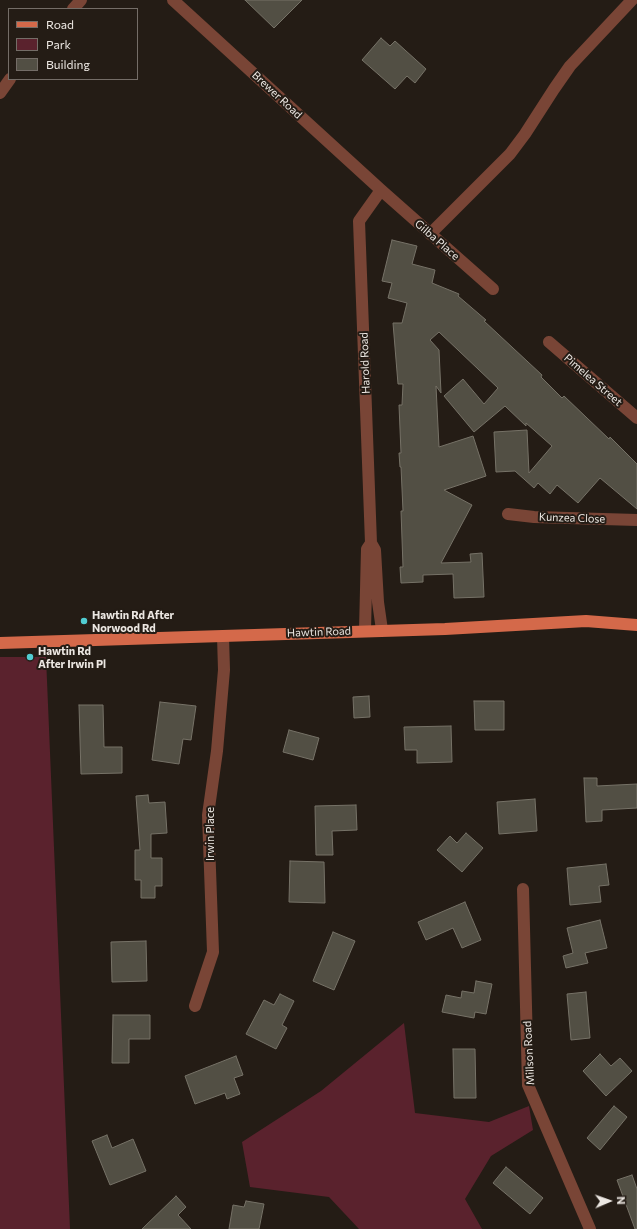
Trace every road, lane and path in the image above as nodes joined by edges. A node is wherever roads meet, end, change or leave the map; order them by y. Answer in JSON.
{"nodes":[{"id":1,"x":81,"y":0,"type":"edge"},
{"id":2,"x":173,"y":0,"type":"edge"},
{"id":3,"x":632,"y":0,"type":"edge"},
{"id":4,"x":74,"y":8,"type":"edge"},
{"id":5,"x":9,"y":80,"type":"edge"},
{"id":6,"x":0,"y":93,"type":"edge"},
{"id":7,"x":381,"y":190,"type":"junction"},
{"id":8,"x":430,"y":234,"type":"junction"},
{"id":9,"x":493,"y":289,"type":"dead end"},
{"id":10,"x":549,"y":342,"type":"dead end"},
{"id":11,"x":637,"y":418,"type":"edge"},
{"id":12,"x":508,"y":514,"type":"dead end"},
{"id":13,"x":637,"y":520,"type":"edge"},
{"id":14,"x":371,"y":543,"type":"junction"},
{"id":15,"x":637,"y":625,"type":"edge"},
{"id":16,"x":365,"y":630,"type":"junction"},
{"id":17,"x":382,"y":630,"type":"junction"},
{"id":18,"x":223,"y":636,"type":"junction"},
{"id":19,"x":0,"y":643,"type":"edge"},
{"id":20,"x":523,"y":889,"type":"dead end"},
{"id":21,"x":195,"y":1006,"type":"dead end"},
{"id":22,"x":590,"y":1229,"type":"edge"}],
"edges":[{"from":1,"to":4,"type":"street"},
{"from":2,"to":7,"type":"street","name":"Brewer Road"},
{"from":3,"to":8,"type":"street"},
{"from":5,"to":6,"type":"street"},
{"from":7,"to":8,"type":"street","name":"Gilba Place"},
{"from":7,"to":14,"type":"street","name":"Harold Road"},
{"from":8,"to":9,"type":"street","name":"Gilba Place"},
{"from":10,"to":11,"type":"street","name":"Pimelea Street"},
{"from":12,"to":13,"type":"street","name":"Kunzea Close"},
{"from":14,"to":16,"type":"street","name":"Harold Road"},
{"from":14,"to":17,"type":"street","name":"Harold Road"},
{"from":15,"to":17,"type":"main road","name":"Hawtin Road"},
{"from":16,"to":17,"type":"main road","name":"Hawtin Road"},
{"from":16,"to":18,"type":"main road","name":"Hawtin Road"},
{"from":18,"to":19,"type":"main road","name":"Hawtin Road"},
{"from":18,"to":21,"type":"street","name":"Irwin Place"},
{"from":20,"to":22,"type":"street","name":"Millson Road"}]}
